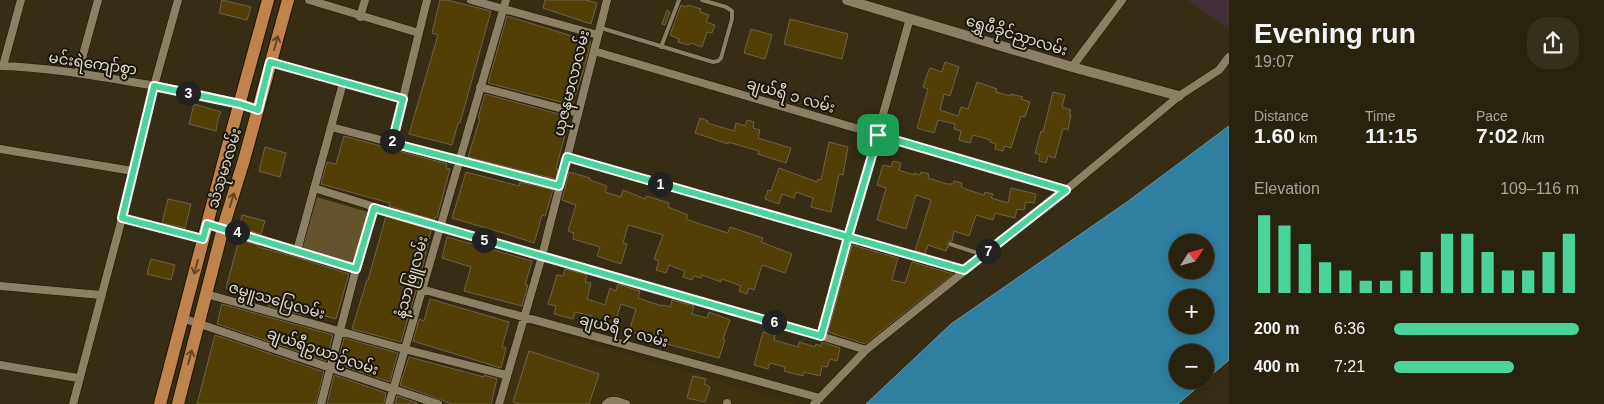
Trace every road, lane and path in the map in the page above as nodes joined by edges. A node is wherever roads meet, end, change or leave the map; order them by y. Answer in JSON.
{"nodes":[{"id":1,"x":21,"y":0,"type":"edge"},
{"id":2,"x":98,"y":0,"type":"edge"},
{"id":3,"x":178,"y":0,"type":"edge"},
{"id":4,"x":268,"y":0,"type":"edge"},
{"id":5,"x":288,"y":0,"type":"edge"},
{"id":6,"x":309,"y":0,"type":"edge"},
{"id":7,"x":365,"y":0,"type":"edge"},
{"id":8,"x":427,"y":0,"type":"edge"},
{"id":9,"x":471,"y":0,"type":"edge"},
{"id":10,"x":506,"y":0,"type":"edge"},
{"id":11,"x":606,"y":0,"type":"edge"},
{"id":12,"x":679,"y":0,"type":"edge"},
{"id":13,"x":702,"y":0,"type":"edge"},
{"id":14,"x":847,"y":0,"type":"edge"},
{"id":15,"x":1122,"y":0,"type":"edge"},
{"id":16,"x":503,"y":9,"type":"junction"},
{"id":17,"x":360,"y":16,"type":"junction"},
{"id":18,"x":910,"y":18,"type":"junction"},
{"id":19,"x":599,"y":32,"type":"junction"},
{"id":20,"x":419,"y":33,"type":"junction"},
{"id":21,"x":661,"y":47,"type":"junction"},
{"id":22,"x":594,"y":51,"type":"junction"},
{"id":23,"x":1229,"y":57,"type":"edge"},
{"id":24,"x":270,"y":62,"type":"junction"},
{"id":25,"x":1,"y":66,"type":"edge"},
{"id":26,"x":1072,"y":67,"type":"junction"},
{"id":27,"x":78,"y":73,"type":"junction"},
{"id":28,"x":343,"y":83,"type":"junction"},
{"id":29,"x":154,"y":86,"type":"junction"},
{"id":30,"x":480,"y":87,"type":"junction"},
{"id":31,"x":1179,"y":96,"type":"junction"},
{"id":32,"x":403,"y":99,"type":"junction"},
{"id":33,"x":240,"y":104,"type":"junction"},
{"id":34,"x":258,"y":110,"type":"junction"},
{"id":35,"x":578,"y":113,"type":"junction"},
{"id":36,"x":331,"y":127,"type":"junction"},
{"id":37,"x":878,"y":135,"type":"junction"},
{"id":38,"x":392,"y":143,"type":"junction"},
{"id":39,"x":0,"y":149,"type":"edge"},
{"id":40,"x":567,"y":157,"type":"junction"},
{"id":41,"x":459,"y":161,"type":"junction"},
{"id":42,"x":133,"y":171,"type":"junction"},
{"id":43,"x":559,"y":186,"type":"junction"},
{"id":44,"x":314,"y":188,"type":"junction"},
{"id":45,"x":1066,"y":190,"type":"junction"},
{"id":46,"x":374,"y":208,"type":"junction"},
{"id":47,"x":122,"y":218,"type":"junction"},
{"id":48,"x":207,"y":224,"type":"junction"},
{"id":49,"x":439,"y":227,"type":"junction"},
{"id":50,"x":223,"y":228,"type":"junction"},
{"id":51,"x":848,"y":237,"type":"junction"},
{"id":52,"x":203,"y":239,"type":"junction"},
{"id":53,"x":950,"y":244,"type":"dead end"},
{"id":54,"x":297,"y":251,"type":"junction"},
{"id":55,"x":983,"y":255,"type":"junction"},
{"id":56,"x":544,"y":257,"type":"junction"},
{"id":57,"x":356,"y":269,"type":"junction"},
{"id":58,"x":964,"y":270,"type":"junction"},
{"id":59,"x":0,"y":286,"type":"edge"},
{"id":60,"x":421,"y":289,"type":"junction"},
{"id":61,"x":206,"y":294,"type":"junction"},
{"id":62,"x":101,"y":296,"type":"junction"},
{"id":63,"x":525,"y":317,"type":"junction"},
{"id":64,"x":182,"y":318,"type":"junction"},
{"id":65,"x":199,"y":323,"type":"junction"},
{"id":66,"x":339,"y":332,"type":"junction"},
{"id":67,"x":821,"y":336,"type":"junction"},
{"id":68,"x":404,"y":349,"type":"junction"},
{"id":69,"x":866,"y":350,"type":"junction"},
{"id":70,"x":0,"y":365,"type":"edge"},
{"id":71,"x":330,"y":367,"type":"junction"},
{"id":72,"x":506,"y":375,"type":"junction"},
{"id":73,"x":78,"y":378,"type":"junction"},
{"id":74,"x":392,"y":388,"type":"junction"},
{"id":75,"x":817,"y":401,"type":"edge"},
{"id":76,"x":73,"y":404,"type":"edge"},
{"id":77,"x":160,"y":404,"type":"edge"},
{"id":78,"x":178,"y":404,"type":"edge"},
{"id":79,"x":321,"y":404,"type":"edge"},
{"id":80,"x":389,"y":404,"type":"edge"},
{"id":81,"x":438,"y":404,"type":"edge"},
{"id":82,"x":499,"y":404,"type":"edge"},
{"id":83,"x":606,"y":404,"type":"edge"},
{"id":84,"x":626,"y":404,"type":"edge"}],
"edges":[{"from":1,"to":25,"type":"street"},
{"from":2,"to":27,"type":"street"},
{"from":3,"to":29,"type":"street"},
{"from":4,"to":33,"type":"main road","name":"သံသုမာလမ်း"},
{"from":24,"to":5,"type":"main road","name":"သံသုမာလမ်း","one_way":true},
{"from":6,"to":17,"type":"street"},
{"from":7,"to":17,"type":"street"},
{"from":8,"to":20,"type":"street"},
{"from":9,"to":16,"type":"street"},
{"from":10,"to":16,"type":"street","name":"နံ့သာဖြူလမ်း"},
{"from":11,"to":19,"type":"street","name":"ယုဇနမာလာလမ်း"},
{"from":12,"to":21,"type":"lane"},
{"from":13,"to":21,"type":"lane"},
{"from":14,"to":18,"type":"street","name":"ရွှေဖီခိုင်ညှာလမ်း"},
{"from":15,"to":26,"type":"street"},
{"from":16,"to":19,"type":"street"},
{"from":16,"to":30,"type":"street","name":"နံ့သာဖြူလမ်း"},
{"from":17,"to":20,"type":"street"},
{"from":18,"to":26,"type":"street","name":"ရွှေဖီခိုင်ညှာလမ်း"},
{"from":18,"to":37,"type":"street"},
{"from":19,"to":21,"type":"lane"},
{"from":19,"to":22,"type":"street","name":"ယုဇနမာလာလမ်း"},
{"from":20,"to":32,"type":"street"},
{"from":22,"to":35,"type":"street","name":"ယုဇနမာလာလမ်း"},
{"from":22,"to":37,"type":"street","name":"ချယ်ရီ ၁ လမ်း"},
{"from":23,"to":31,"type":"street"},
{"from":24,"to":28,"type":"street"},
{"from":24,"to":34,"type":"main road","name":"သံသုမာလမ်း"},
{"from":25,"to":27,"type":"street","name":"မင်းရဲကျော်စွာ"},
{"from":26,"to":31,"type":"street","name":"ရွှေဖီခိုင်ညှာလမ်း"},
{"from":27,"to":29,"type":"street","name":"မင်းရဲကျော်စွာ"},
{"from":28,"to":32,"type":"street"},
{"from":28,"to":36,"type":"street"},
{"from":29,"to":33,"type":"street","name":"မင်းရဲကျော်စွာ"},
{"from":29,"to":42,"type":"street"},
{"from":30,"to":35,"type":"street"},
{"from":30,"to":41,"type":"street","name":"နံ့သာဖြူလမ်း"},
{"from":31,"to":45,"type":"street"},
{"from":32,"to":38,"type":"street"},
{"from":33,"to":34,"type":"street","name":"မင်းရဲကျော်စွာ"},
{"from":33,"to":48,"type":"main road","name":"သံသုမာလမ်း"},
{"from":50,"to":34,"type":"main road","name":"သံသုမာလမ်း","one_way":true},
{"from":35,"to":40,"type":"street","name":"ယုဇနမာလာလမ်း"},
{"from":36,"to":38,"type":"street"},
{"from":36,"to":44,"type":"street"},
{"from":37,"to":45,"type":"street","name":"ချယ်ရီ ၁ လမ်း"},
{"from":37,"to":51,"type":"street"},
{"from":38,"to":41,"type":"street"},
{"from":39,"to":42,"type":"street"},
{"from":40,"to":43,"type":"street","name":"ယုဇနမာလာလမ်း"},
{"from":40,"to":51,"type":"street"},
{"from":41,"to":43,"type":"street"},
{"from":41,"to":49,"type":"street","name":"နံ့သာဖြူလမ်း"},
{"from":42,"to":47,"type":"street"},
{"from":43,"to":56,"type":"street","name":"ယုဇနမာလာလမ်း"},
{"from":44,"to":46,"type":"street"},
{"from":44,"to":54,"type":"street"},
{"from":45,"to":55,"type":"street"},
{"from":46,"to":49,"type":"street"},
{"from":46,"to":57,"type":"street"},
{"from":47,"to":52,"type":"street"},
{"from":47,"to":62,"type":"street"},
{"from":48,"to":50,"type":"street"},
{"from":48,"to":52,"type":"main road","name":"သံသုမာလမ်း"},
{"from":49,"to":56,"type":"street"},
{"from":49,"to":60,"type":"street","name":"နံ့သာဖြူလမ်း"},
{"from":50,"to":54,"type":"street"},
{"from":50,"to":61,"type":"main road","name":"သံသုမာလမ်း"},
{"from":51,"to":58,"type":"street"},
{"from":51,"to":67,"type":"street"},
{"from":52,"to":64,"type":"main road","name":"သံသုမာလမ်း","one_way":true},
{"from":53,"to":55,"type":"lane"},
{"from":54,"to":57,"type":"street"},
{"from":55,"to":58,"type":"street"},
{"from":56,"to":63,"type":"street","name":"ယုဇနမာလာလမ်း"},
{"from":56,"to":67,"type":"street"},
{"from":57,"to":66,"type":"street"},
{"from":58,"to":69,"type":"street"},
{"from":59,"to":62,"type":"street"},
{"from":60,"to":63,"type":"street","name":"ချယ်ရီ ၄ လမ်း"},
{"from":60,"to":68,"type":"street","name":"နံ့သာဖြူလမ်း"},
{"from":61,"to":65,"type":"main road","name":"သံသုမာလမ်း"},
{"from":61,"to":66,"type":"street","name":"ဇမ္ဗူသပြေလမ်း"},
{"from":62,"to":73,"type":"street"},
{"from":63,"to":72,"type":"street","name":"ယုဇနမာလာလမ်း"},
{"from":63,"to":75,"type":"street","name":"ချယ်ရီ ၄ လမ်း"},
{"from":64,"to":65,"type":"street","name":"ချယ်ရီဥယာဉ်လမ်း"},
{"from":64,"to":77,"type":"main road","name":"သံသုမာလမ်း"},
{"from":65,"to":71,"type":"street","name":"ချယ်ရီဥယာဉ်လမ်း"},
{"from":78,"to":65,"type":"main road","name":"သံသုမာလမ်း","one_way":true},
{"from":66,"to":68,"type":"street","name":"ဇမ္ဗူသပြေလမ်း"},
{"from":66,"to":71,"type":"street"},
{"from":67,"to":69,"type":"street"},
{"from":68,"to":72,"type":"street","name":"ဇမ္ဗူသပြေလမ်း"},
{"from":68,"to":74,"type":"street","name":"နံ့သာဖြူလမ်း"},
{"from":69,"to":75,"type":"street"},
{"from":70,"to":73,"type":"street"},
{"from":71,"to":74,"type":"street","name":"ချယ်ရီဥယာဉ်လမ်း"},
{"from":71,"to":79,"type":"street"},
{"from":72,"to":82,"type":"street","name":"ယုဇနမာလာလမ်း"},
{"from":73,"to":76,"type":"street"},
{"from":74,"to":80,"type":"street","name":"နံ့သာဖြူလမ်း"},
{"from":74,"to":81,"type":"street","name":"ချယ်ရီဥယာဉ်လမ်း"},
{"from":83,"to":84,"type":"street"}]}
